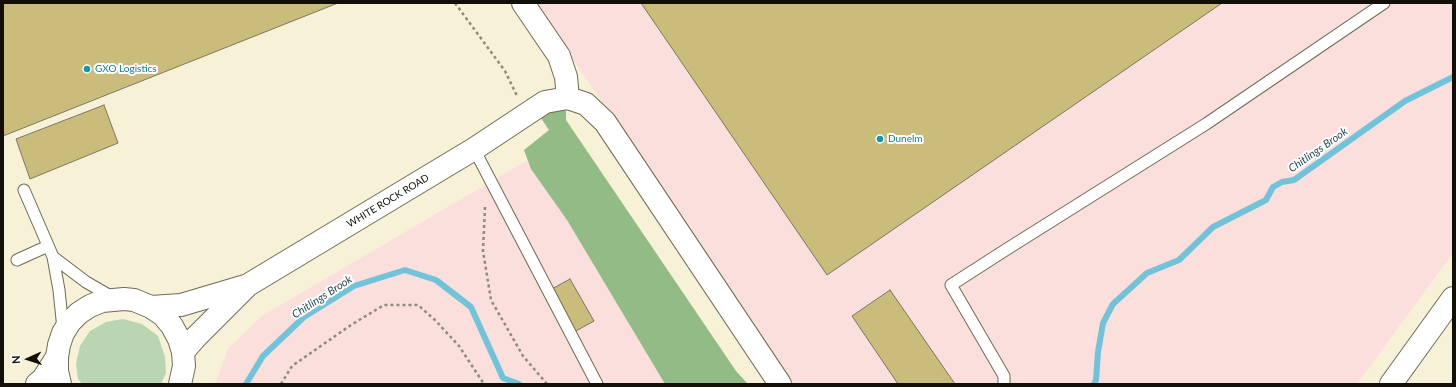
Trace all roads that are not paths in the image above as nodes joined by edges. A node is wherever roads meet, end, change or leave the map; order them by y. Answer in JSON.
{"nodes":[{"id":1,"x":523,"y":3,"type":"edge"},
{"id":2,"x":1384,"y":3,"type":"edge"},
{"id":3,"x":568,"y":98,"type":"junction"},
{"id":4,"x":474,"y":149,"type":"junction"},
{"id":5,"x":24,"y":190,"type":"dead end"},
{"id":6,"x":48,"y":246,"type":"junction"},
{"id":7,"x":53,"y":257,"type":"junction"},
{"id":8,"x":17,"y":260,"type":"dead end"},
{"id":9,"x":248,"y":285,"type":"junction"},
{"id":10,"x":1453,"y":298,"type":"edge"},
{"id":11,"x":115,"y":299,"type":"junction"},
{"id":12,"x":151,"y":307,"type":"junction"},
{"id":13,"x":63,"y":333,"type":"junction"},
{"id":14,"x":183,"y":352,"type":"junction"},
{"id":15,"x":57,"y":357,"type":"junction"},
{"id":16,"x":181,"y":382,"type":"edge"},
{"id":17,"x":38,"y":384,"type":"edge"},
{"id":18,"x":60,"y":384,"type":"edge"},
{"id":19,"x":597,"y":384,"type":"edge"},
{"id":20,"x":780,"y":384,"type":"edge"},
{"id":21,"x":1004,"y":384,"type":"edge"},
{"id":22,"x":1391,"y":384,"type":"edge"}],
"edges":[{"from":1,"to":3,"type":"street"},
{"from":2,"to":21,"type":"lane"},
{"from":3,"to":4,"type":"street","name":"WHITE ROCK ROAD"},
{"from":3,"to":20,"type":"street"},
{"from":4,"to":9,"type":"street","name":"WHITE ROCK ROAD"},
{"from":4,"to":19,"type":"lane"},
{"from":5,"to":6,"type":"lane"},
{"from":6,"to":7,"type":"lane"},
{"from":6,"to":8,"type":"lane"},
{"from":7,"to":11,"type":"lane"},
{"from":7,"to":13,"type":"lane"},
{"from":9,"to":12,"type":"street","name":"WHITE ROCK ROAD"},
{"from":9,"to":14,"type":"street","name":"WHITE ROCK ROAD"},
{"from":10,"to":22,"type":"street"},
{"from":11,"to":12,"type":"street"},
{"from":11,"to":13,"type":"street"},
{"from":12,"to":14,"type":"street"},
{"from":13,"to":15,"type":"street"},
{"from":14,"to":16,"type":"street"},
{"from":15,"to":17,"type":"street"},
{"from":15,"to":18,"type":"street"}]}
